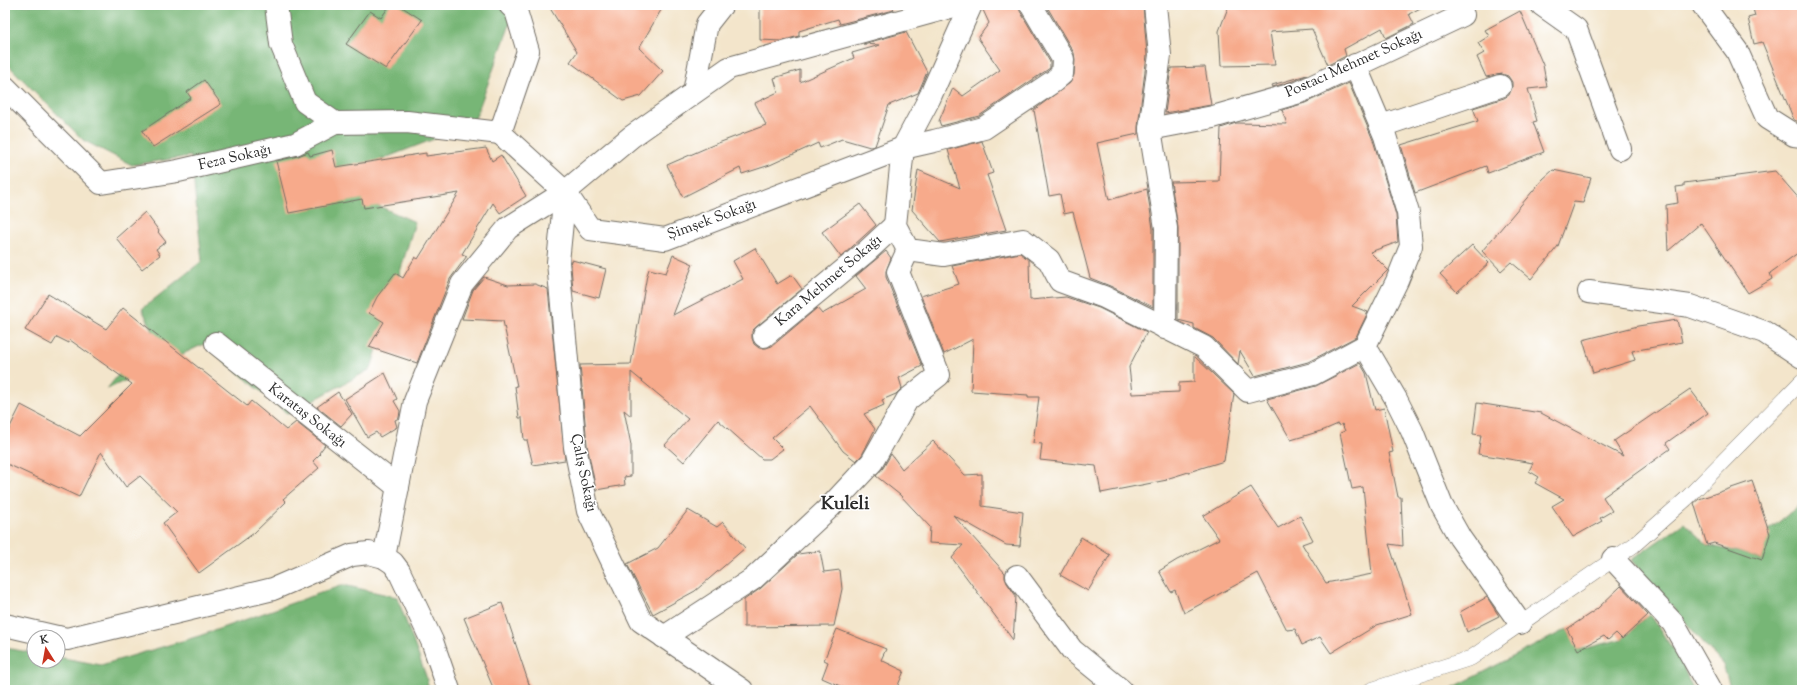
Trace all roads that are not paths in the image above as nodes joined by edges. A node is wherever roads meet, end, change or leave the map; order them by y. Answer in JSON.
{"nodes":[{"id":1,"x":276,"y":5,"type":"edge"},
{"id":2,"x":510,"y":5,"type":"edge"},
{"id":3,"x":722,"y":5,"type":"edge"},
{"id":4,"x":958,"y":5,"type":"edge"},
{"id":5,"x":971,"y":5,"type":"edge"},
{"id":6,"x":1031,"y":5,"type":"edge"},
{"id":7,"x":1155,"y":5,"type":"edge"},
{"id":8,"x":1542,"y":5,"type":"edge"},
{"id":9,"x":1703,"y":5,"type":"edge"},
{"id":10,"x":1463,"y":15,"type":"dead end"},
{"id":11,"x":1355,"y":65,"type":"junction"},
{"id":12,"x":1500,"y":86,"type":"dead end"},
{"id":13,"x":5,"y":87,"type":"edge"},
{"id":14,"x":694,"y":92,"type":"junction"},
{"id":15,"x":335,"y":123,"type":"junction"},
{"id":16,"x":1381,"y":126,"type":"junction"},
{"id":17,"x":1150,"y":129,"type":"junction"},
{"id":18,"x":500,"y":133,"type":"junction"},
{"id":19,"x":1802,"y":136,"type":"edge"},
{"id":20,"x":903,"y":148,"type":"junction"},
{"id":21,"x":1620,"y":149,"type":"dead end"},
{"id":22,"x":565,"y":192,"type":"junction"},
{"id":23,"x":895,"y":225,"type":"junction"},
{"id":24,"x":908,"y":250,"type":"junction"},
{"id":25,"x":1589,"y":292,"type":"dead end"},
{"id":26,"x":1165,"y":328,"type":"junction"},
{"id":27,"x":764,"y":336,"type":"dead end"},
{"id":28,"x":216,"y":343,"type":"dead end"},
{"id":29,"x":1365,"y":346,"type":"junction"},
{"id":30,"x":1802,"y":357,"type":"edge"},
{"id":31,"x":1802,"y":380,"type":"edge"},
{"id":32,"x":398,"y":487,"type":"junction"},
{"id":33,"x":384,"y":557,"type":"junction"},
{"id":34,"x":1613,"y":559,"type":"junction"},
{"id":35,"x":1016,"y":576,"type":"dead end"},
{"id":36,"x":1520,"y":623,"type":"junction"},
{"id":37,"x":5,"y":625,"type":"edge"},
{"id":38,"x":26,"y":630,"type":"edge"},
{"id":39,"x":664,"y":637,"type":"junction"},
{"id":40,"x":66,"y":639,"type":"edge"},
{"id":41,"x":449,"y":690,"type":"edge"},
{"id":42,"x":742,"y":690,"type":"edge"},
{"id":43,"x":1121,"y":690,"type":"edge"},
{"id":44,"x":1371,"y":690,"type":"edge"},
{"id":45,"x":1710,"y":690,"type":"edge"}],
"edges":[{"from":1,"to":15,"type":"street"},
{"from":2,"to":18,"type":"street"},
{"from":3,"to":14,"type":"street"},
{"from":4,"to":14,"type":"street"},
{"from":5,"to":20,"type":"street"},
{"from":6,"to":20,"type":"street","name":"Şimşek Sokağı"},
{"from":7,"to":17,"type":"street"},
{"from":8,"to":21,"type":"street"},
{"from":9,"to":19,"type":"street"},
{"from":10,"to":11,"type":"street","name":"Postacı Mehmet Sokağı"},
{"from":11,"to":16,"type":"street"},
{"from":11,"to":17,"type":"street","name":"Postacı Mehmet Sokağı"},
{"from":12,"to":16,"type":"street"},
{"from":13,"to":15,"type":"street","name":"Feza Sokağı"},
{"from":14,"to":22,"type":"street"},
{"from":15,"to":18,"type":"street","name":"Feza Sokağı"},
{"from":16,"to":29,"type":"street"},
{"from":17,"to":26,"type":"street"},
{"from":18,"to":22,"type":"street","name":"Şimşek Sokağı"},
{"from":20,"to":22,"type":"street","name":"Şimşek Sokağı"},
{"from":20,"to":23,"type":"street"},
{"from":22,"to":32,"type":"street"},
{"from":22,"to":39,"type":"street","name":"Çalış Sokağı"},
{"from":23,"to":24,"type":"street"},
{"from":23,"to":27,"type":"street","name":"Kara Mehmet Sokağı"},
{"from":24,"to":26,"type":"street"},
{"from":24,"to":39,"type":"street"},
{"from":25,"to":30,"type":"street"},
{"from":26,"to":29,"type":"street"},
{"from":28,"to":32,"type":"street","name":"Karataş Sokağı"},
{"from":29,"to":36,"type":"street"},
{"from":31,"to":34,"type":"lane"},
{"from":32,"to":33,"type":"street"},
{"from":33,"to":40,"type":"street"},
{"from":33,"to":41,"type":"street"},
{"from":34,"to":36,"type":"lane"},
{"from":34,"to":45,"type":"street"},
{"from":35,"to":43,"type":"street"},
{"from":36,"to":44,"type":"lane"},
{"from":37,"to":38,"type":"street"},
{"from":39,"to":42,"type":"street","name":"Çalış Sokağı"}]}
